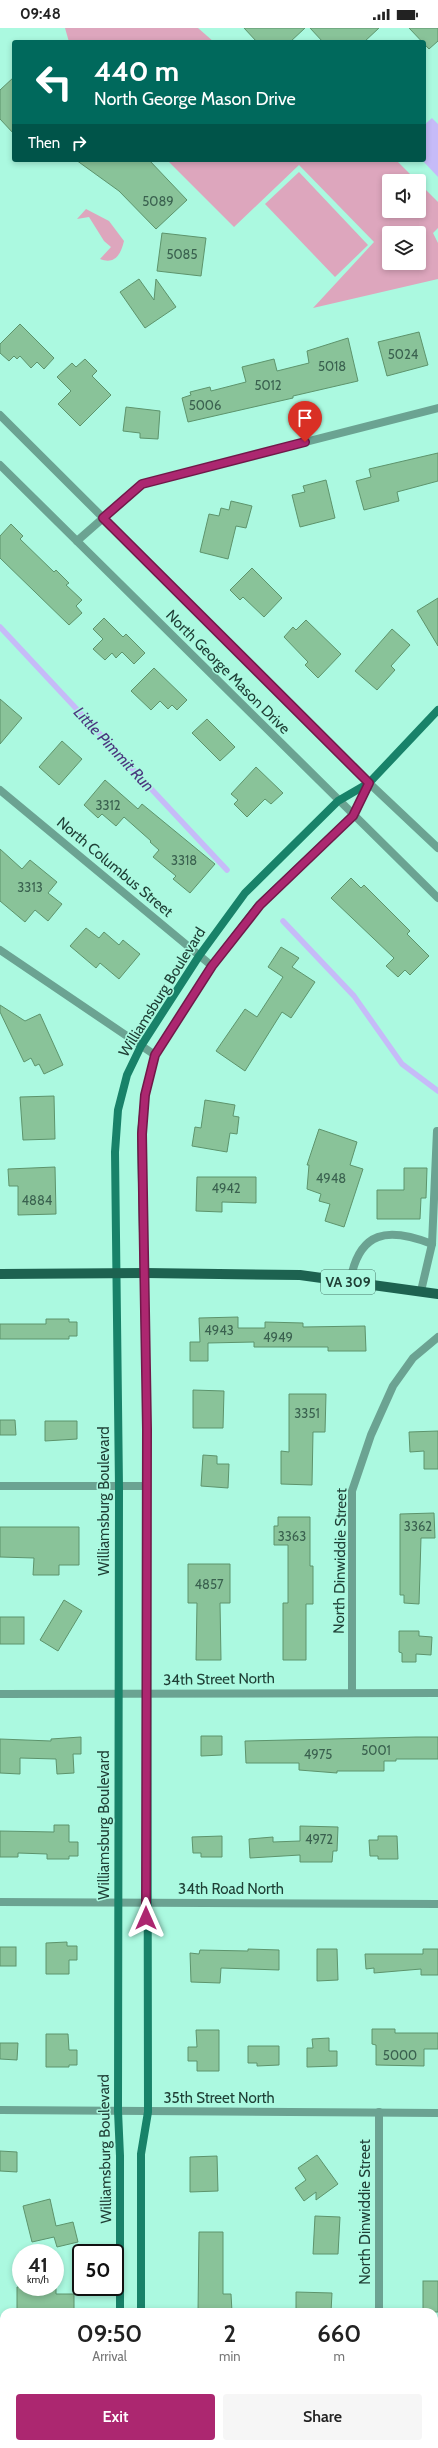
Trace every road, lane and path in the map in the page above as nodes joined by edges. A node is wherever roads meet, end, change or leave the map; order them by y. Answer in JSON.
{"nodes":[{"id":1,"x":438,"y":408,"type":"edge"},
{"id":2,"x":0,"y":415,"type":"edge"},
{"id":3,"x":0,"y":464,"type":"edge"},
{"id":4,"x":103,"y":518,"type":"junction"},
{"id":5,"x":77,"y":541,"type":"junction"},
{"id":6,"x":438,"y":710,"type":"edge"},
{"id":7,"x":369,"y":783,"type":"junction"},
{"id":8,"x":0,"y":790,"type":"edge"},
{"id":9,"x":338,"y":801,"type":"junction"},
{"id":10,"x":353,"y":816,"type":"junction"},
{"id":11,"x":438,"y":848,"type":"edge"},
{"id":12,"x":438,"y":898,"type":"edge"},
{"id":13,"x":0,"y":950,"type":"edge"},
{"id":14,"x":199,"y":956,"type":"junction"},
{"id":15,"x":212,"y":966,"type":"junction"},
{"id":16,"x":141,"y":1046,"type":"junction"},
{"id":17,"x":155,"y":1055,"type":"junction"},
{"id":18,"x":437,"y":1131,"type":"dead end"},
{"id":19,"x":432,"y":1244,"type":"junction"},
{"id":20,"x":118,"y":1273,"type":"junction"},
{"id":21,"x":145,"y":1273,"type":"junction"},
{"id":22,"x":0,"y":1274,"type":"edge"},
{"id":23,"x":350,"y":1282,"type":"junction"},
{"id":24,"x":421,"y":1291,"type":"junction"},
{"id":25,"x":438,"y":1294,"type":"edge"},
{"id":26,"x":438,"y":1337,"type":"edge"},
{"id":27,"x":0,"y":1486,"type":"edge"},
{"id":28,"x":119,"y":1486,"type":"junction"},
{"id":29,"x":147,"y":1486,"type":"junction"},
{"id":30,"x":352,"y":1692,"type":"junction"},
{"id":31,"x":438,"y":1693,"type":"edge"},
{"id":32,"x":0,"y":1694,"type":"edge"},
{"id":33,"x":118,"y":1694,"type":"junction"},
{"id":34,"x":148,"y":1694,"type":"junction"},
{"id":35,"x":0,"y":1902,"type":"edge"},
{"id":36,"x":118,"y":1903,"type":"junction"},
{"id":37,"x":146,"y":1903,"type":"junction"},
{"id":38,"x":438,"y":1904,"type":"edge"},
{"id":39,"x":0,"y":2110,"type":"edge"},
{"id":40,"x":118,"y":2112,"type":"junction"},
{"id":41,"x":148,"y":2112,"type":"junction"},
{"id":42,"x":379,"y":2112,"type":"junction"},
{"id":43,"x":438,"y":2112,"type":"edge"},
{"id":44,"x":120,"y":2308,"type":"edge"},
{"id":45,"x":141,"y":2308,"type":"edge"},
{"id":46,"x":379,"y":2308,"type":"edge"}],
"edges":[{"from":1,"to":4,"type":"street"},
{"from":2,"to":4,"type":"street","name":"North George Mason Drive"},
{"from":3,"to":5,"type":"street","name":"North George Mason Drive"},
{"from":4,"to":5,"type":"street"},
{"from":4,"to":7,"type":"street","name":"North George Mason Drive"},
{"from":5,"to":9,"type":"street","name":"North George Mason Drive"},
{"from":6,"to":7,"type":"main road","name":"Williamsburg Boulevard"},
{"from":7,"to":9,"type":"main road","name":"Williamsburg Boulevard"},
{"from":7,"to":10,"type":"main road","name":"Williamsburg Boulevard"},
{"from":7,"to":11,"type":"street","name":"North George Mason Drive"},
{"from":8,"to":14,"type":"street","name":"North Columbus Street"},
{"from":9,"to":10,"type":"street","name":"North George Mason Drive"},
{"from":9,"to":14,"type":"main road","name":"Williamsburg Boulevard"},
{"from":10,"to":12,"type":"street","name":"North George Mason Drive"},
{"from":10,"to":15,"type":"main road","name":"Williamsburg Boulevard"},
{"from":13,"to":16,"type":"street"},
{"from":14,"to":15,"type":"street","name":"North Columbus Street"},
{"from":14,"to":16,"type":"main road","name":"Williamsburg Boulevard"},
{"from":15,"to":17,"type":"main road","name":"Williamsburg Boulevard"},
{"from":16,"to":17,"type":"street"},
{"from":16,"to":20,"type":"main road","name":"Williamsburg Boulevard"},
{"from":17,"to":21,"type":"main road","name":"Williamsburg Boulevard"},
{"from":18,"to":19,"type":"street"},
{"from":19,"to":23,"type":"street"},
{"from":19,"to":24,"type":"street"},
{"from":20,"to":21,"type":"main road","number":"VA 309"},
{"from":20,"to":22,"type":"main road","number":"VA 309"},
{"from":20,"to":28,"type":"main road","name":"Williamsburg Boulevard"},
{"from":21,"to":23,"type":"main road","number":"VA 309"},
{"from":21,"to":29,"type":"main road","name":"Williamsburg Boulevard"},
{"from":23,"to":24,"type":"main road","number":"VA 309"},
{"from":24,"to":25,"type":"main road","number":"VA 309"},
{"from":26,"to":30,"type":"street","name":"North Dinwiddie Street"},
{"from":27,"to":28,"type":"street"},
{"from":28,"to":29,"type":"street"},
{"from":28,"to":33,"type":"main road","name":"Williamsburg Boulevard"},
{"from":29,"to":34,"type":"main road","name":"Williamsburg Boulevard"},
{"from":30,"to":31,"type":"street","name":"34th Street North"},
{"from":30,"to":34,"type":"street","name":"34th Street North"},
{"from":32,"to":33,"type":"street","name":"34th Street North"},
{"from":33,"to":34,"type":"street","name":"34th Street North"},
{"from":33,"to":36,"type":"main road","name":"Williamsburg Boulevard"},
{"from":34,"to":37,"type":"main road","name":"Williamsburg Boulevard"},
{"from":35,"to":36,"type":"street","name":"34th Road North"},
{"from":36,"to":37,"type":"street","name":"34th Road North"},
{"from":36,"to":40,"type":"main road","name":"Williamsburg Boulevard"},
{"from":37,"to":38,"type":"street","name":"34th Road North"},
{"from":37,"to":41,"type":"main road","name":"Williamsburg Boulevard"},
{"from":39,"to":40,"type":"street","name":"35th Street North"},
{"from":40,"to":41,"type":"street","name":"35th Street North"},
{"from":40,"to":44,"type":"main road","name":"Williamsburg Boulevard"},
{"from":41,"to":42,"type":"street","name":"35th Street North"},
{"from":41,"to":45,"type":"main road","name":"Williamsburg Boulevard"},
{"from":42,"to":43,"type":"street","name":"35th Street North"},
{"from":42,"to":46,"type":"street","name":"North Dinwiddie Street"}]}
